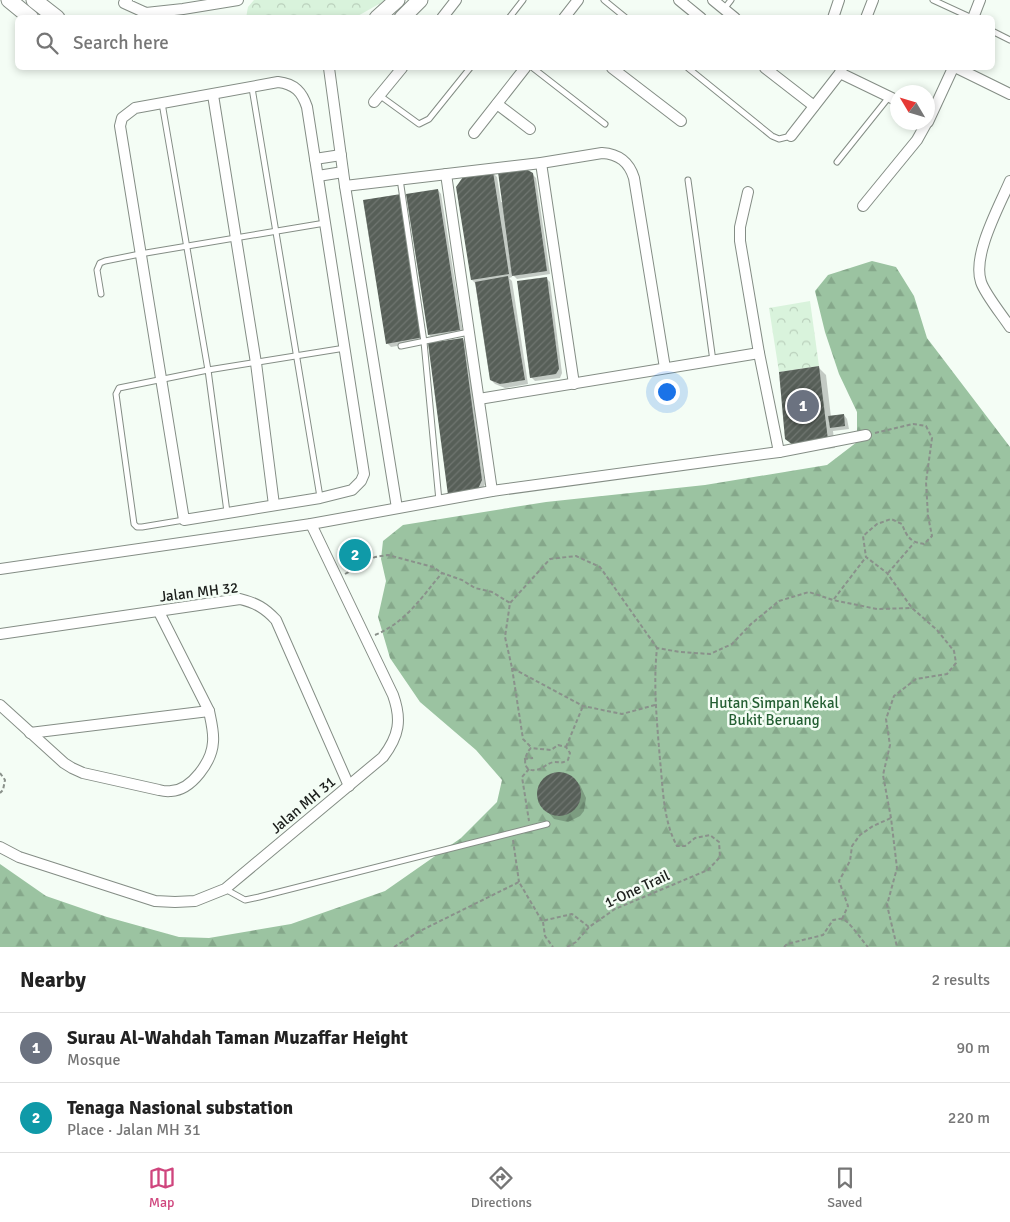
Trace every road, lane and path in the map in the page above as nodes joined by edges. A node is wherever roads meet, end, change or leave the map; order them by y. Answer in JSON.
{"nodes":[{"id":1,"x":9,"y":0,"type":"edge"},
{"id":2,"x":34,"y":0,"type":"edge"},
{"id":3,"x":127,"y":0,"type":"edge"},
{"id":4,"x":190,"y":0,"type":"edge"},
{"id":5,"x":238,"y":0,"type":"edge"},
{"id":6,"x":397,"y":0,"type":"edge"},
{"id":7,"x":420,"y":0,"type":"edge"},
{"id":8,"x":456,"y":0,"type":"edge"},
{"id":9,"x":523,"y":0,"type":"edge"},
{"id":10,"x":578,"y":0,"type":"edge"},
{"id":11,"x":604,"y":0,"type":"edge"},
{"id":12,"x":679,"y":0,"type":"edge"},
{"id":13,"x":713,"y":0,"type":"edge"},
{"id":14,"x":731,"y":0,"type":"edge"},
{"id":15,"x":839,"y":0,"type":"edge"},
{"id":16,"x":873,"y":0,"type":"edge"},
{"id":17,"x":933,"y":0,"type":"edge"},
{"id":18,"x":980,"y":0,"type":"edge"},
{"id":19,"x":183,"y":9,"type":"junction"},
{"id":20,"x":724,"y":9,"type":"junction"},
{"id":21,"x":27,"y":15,"type":"edge"},
{"id":22,"x":53,"y":15,"type":"edge"},
{"id":23,"x":380,"y":15,"type":"edge"},
{"id":24,"x":405,"y":15,"type":"edge"},
{"id":25,"x":444,"y":15,"type":"edge"},
{"id":26,"x":511,"y":15,"type":"edge"},
{"id":27,"x":566,"y":15,"type":"edge"},
{"id":28,"x":622,"y":15,"type":"edge"},
{"id":29,"x":698,"y":15,"type":"edge"},
{"id":30,"x":731,"y":15,"type":"edge"},
{"id":31,"x":834,"y":15,"type":"edge"},
{"id":32,"x":867,"y":15,"type":"edge"},
{"id":33,"x":966,"y":15,"type":"edge"},
{"id":34,"x":973,"y":15,"type":"edge"},
{"id":35,"x":995,"y":33,"type":"edge"},
{"id":36,"x":1010,"y":40,"type":"edge"},
{"id":37,"x":329,"y":70,"type":"edge"},
{"id":38,"x":400,"y":70,"type":"edge"},
{"id":39,"x":468,"y":70,"type":"edge"},
{"id":40,"x":523,"y":70,"type":"edge"},
{"id":41,"x":536,"y":70,"type":"edge"},
{"id":42,"x":615,"y":70,"type":"edge"},
{"id":43,"x":690,"y":70,"type":"edge"},
{"id":44,"x":768,"y":70,"type":"edge"},
{"id":45,"x":841,"y":70,"type":"edge"},
{"id":46,"x":951,"y":70,"type":"edge"},
{"id":47,"x":961,"y":70,"type":"edge"},
{"id":48,"x":252,"y":88,"type":"junction"},
{"id":49,"x":1010,"y":94,"type":"edge"},
{"id":50,"x":213,"y":95,"type":"junction"},
{"id":51,"x":890,"y":97,"type":"edge"},
{"id":52,"x":377,"y":99,"type":"joint"},
{"id":53,"x":162,"y":103,"type":"junction"},
{"id":54,"x":890,"y":103,"type":"edge"},
{"id":55,"x":497,"y":104,"type":"junction"},
{"id":56,"x":935,"y":104,"type":"edge"},
{"id":57,"x":814,"y":106,"type":"junction"},
{"id":58,"x":680,"y":121,"type":"dead end"},
{"id":59,"x":605,"y":124,"type":"dead end"},
{"id":60,"x":530,"y":129,"type":"dead end"},
{"id":61,"x":922,"y":130,"type":"edge"},
{"id":62,"x":474,"y":133,"type":"dead end"},
{"id":63,"x":791,"y":136,"type":"joint"},
{"id":64,"x":341,"y":155,"type":"junction"},
{"id":65,"x":315,"y":159,"type":"junction"},
{"id":66,"x":837,"y":162,"type":"dead end"},
{"id":67,"x":541,"y":163,"type":"junction"},
{"id":68,"x":343,"y":172,"type":"junction"},
{"id":69,"x":446,"y":174,"type":"junction"},
{"id":70,"x":318,"y":176,"type":"junction"},
{"id":71,"x":400,"y":179,"type":"junction"},
{"id":72,"x":688,"y":180,"type":"dead end"},
{"id":73,"x":1010,"y":181,"type":"edge"},
{"id":74,"x":345,"y":186,"type":"junction"},
{"id":75,"x":748,"y":192,"type":"dead end"},
{"id":76,"x":1006,"y":203,"type":"edge"},
{"id":77,"x":863,"y":206,"type":"dead end"},
{"id":78,"x":325,"y":223,"type":"junction"},
{"id":79,"x":275,"y":231,"type":"junction"},
{"id":80,"x":236,"y":238,"type":"junction"},
{"id":81,"x":187,"y":246,"type":"junction"},
{"id":82,"x":140,"y":254,"type":"junction"},
{"id":83,"x":101,"y":294,"type":"dead end"},
{"id":84,"x":1010,"y":327,"type":"edge"},
{"id":85,"x":469,"y":332,"type":"junction"},
{"id":86,"x":424,"y":342,"type":"junction"},
{"id":87,"x":401,"y":346,"type":"dead end"},
{"id":88,"x":345,"y":348,"type":"junction"},
{"id":89,"x":759,"y":353,"type":"junction"},
{"id":90,"x":297,"y":356,"type":"junction"},
{"id":91,"x":713,"y":362,"type":"junction"},
{"id":92,"x":256,"y":363,"type":"junction"},
{"id":93,"x":665,"y":368,"type":"junction"},
{"id":94,"x":208,"y":370,"type":"junction"},
{"id":95,"x":160,"y":379,"type":"junction"},
{"id":96,"x":574,"y":384,"type":"junction"},
{"id":97,"x":479,"y":398,"type":"junction"},
{"id":98,"x":866,"y":435,"type":"joint"},
{"id":99,"x":779,"y":452,"type":"junction"},
{"id":100,"x":492,"y":491,"type":"junction"},
{"id":101,"x":320,"y":498,"type":"junction"},
{"id":102,"x":439,"y":501,"type":"junction"},
{"id":103,"x":274,"y":505,"type":"junction"},
{"id":104,"x":397,"y":508,"type":"junction"},
{"id":105,"x":227,"y":512,"type":"junction"},
{"id":106,"x":184,"y":520,"type":"junction"},
{"id":107,"x":311,"y":524,"type":"junction"},
{"id":108,"x":914,"y":543,"type":"junction"},
{"id":109,"x":866,"y":557,"type":"junction"},
{"id":110,"x":0,"y":569,"type":"edge"},
{"id":111,"x":442,"y":573,"type":"junction"},
{"id":112,"x":887,"y":574,"type":"junction"},
{"id":113,"x":337,"y":579,"type":"junction"},
{"id":114,"x":833,"y":600,"type":"junction"},
{"id":115,"x":510,"y":603,"type":"junction"},
{"id":116,"x":912,"y":608,"type":"junction"},
{"id":117,"x":159,"y":612,"type":"junction"},
{"id":118,"x":0,"y":634,"type":"edge"},
{"id":119,"x":366,"y":639,"type":"junction"},
{"id":120,"x":658,"y":648,"type":"junction"},
{"id":121,"x":512,"y":668,"type":"junction"},
{"id":122,"x":0,"y":705,"type":"edge"},
{"id":123,"x":655,"y":705,"type":"junction"},
{"id":124,"x":583,"y":706,"type":"junction"},
{"id":125,"x":209,"y":711,"type":"junction"},
{"id":126,"x":30,"y":733,"type":"junction"},
{"id":127,"x":566,"y":747,"type":"junction"},
{"id":128,"x":531,"y":748,"type":"junction"},
{"id":129,"x":533,"y":758,"type":"dead end"},
{"id":130,"x":524,"y":759,"type":"junction"},
{"id":131,"x":528,"y":768,"type":"junction"},
{"id":132,"x":0,"y":773,"type":"edge"},
{"id":133,"x":349,"y":786,"type":"junction"},
{"id":134,"x":0,"y":793,"type":"edge"},
{"id":135,"x":891,"y":818,"type":"junction"},
{"id":136,"x":547,"y":824,"type":"dead end"},
{"id":137,"x":530,"y":828,"type":"junction"},
{"id":138,"x":512,"y":833,"type":"junction"},
{"id":139,"x":0,"y":847,"type":"edge"},
{"id":140,"x":519,"y":882,"type":"junction"},
{"id":141,"x":225,"y":889,"type":"junction"},
{"id":142,"x":842,"y":919,"type":"junction"},
{"id":143,"x":542,"y":921,"type":"junction"},
{"id":144,"x":589,"y":927,"type":"junction"},
{"id":145,"x":394,"y":947,"type":"edge"},
{"id":146,"x":553,"y":947,"type":"edge"},
{"id":147,"x":567,"y":947,"type":"edge"},
{"id":148,"x":784,"y":947,"type":"edge"},
{"id":149,"x":868,"y":947,"type":"edge"},
{"id":150,"x":897,"y":947,"type":"edge"}],
"edges":[{"from":1,"to":21,"type":"main road"},
{"from":2,"to":22,"type":"main road"},
{"from":3,"to":19,"type":"street"},
{"from":4,"to":19,"type":"lane"},
{"from":5,"to":19,"type":"street"},
{"from":6,"to":23,"type":"main road"},
{"from":7,"to":24,"type":"main road"},
{"from":8,"to":25,"type":"street"},
{"from":9,"to":26,"type":"lane"},
{"from":10,"to":27,"type":"street"},
{"from":11,"to":28,"type":"lane"},
{"from":12,"to":29,"type":"street"},
{"from":13,"to":20,"type":"street"},
{"from":14,"to":20,"type":"lane"},
{"from":15,"to":31,"type":"street"},
{"from":16,"to":32,"type":"street"},
{"from":17,"to":33,"type":"lane"},
{"from":18,"to":34,"type":"street"},
{"from":20,"to":30,"type":"street"},
{"from":35,"to":36,"type":"lane"},
{"from":37,"to":64,"type":"street"},
{"from":38,"to":52,"type":"street"},
{"from":39,"to":52,"type":"lane"},
{"from":40,"to":55,"type":"street"},
{"from":41,"to":59,"type":"lane"},
{"from":42,"to":58,"type":"street"},
{"from":43,"to":63,"type":"lane"},
{"from":44,"to":57,"type":"street"},
{"from":45,"to":51,"type":"street"},
{"from":45,"to":57,"type":"street"},
{"from":46,"to":56,"type":"street"},
{"from":47,"to":49,"type":"street"},
{"from":48,"to":50,"type":"street"},
{"from":48,"to":65,"type":"street"},
{"from":48,"to":79,"type":"lane"},
{"from":50,"to":53,"type":"street"},
{"from":50,"to":80,"type":"street"},
{"from":53,"to":81,"type":"lane"},
{"from":53,"to":82,"type":"street"},
{"from":54,"to":66,"type":"lane"},
{"from":55,"to":60,"type":"street"},
{"from":55,"to":62,"type":"street"},
{"from":57,"to":63,"type":"street"},
{"from":61,"to":77,"type":"street"},
{"from":64,"to":65,"type":"street"},
{"from":64,"to":68,"type":"street"},
{"from":65,"to":70,"type":"street"},
{"from":67,"to":69,"type":"street"},
{"from":67,"to":93,"type":"street"},
{"from":67,"to":96,"type":"street"},
{"from":68,"to":70,"type":"street"},
{"from":68,"to":74,"type":"street"},
{"from":69,"to":71,"type":"street"},
{"from":69,"to":85,"type":"street"},
{"from":70,"to":78,"type":"street"},
{"from":71,"to":74,"type":"street"},
{"from":71,"to":86,"type":"lane"},
{"from":72,"to":91,"type":"lane"},
{"from":73,"to":76,"type":"street"},
{"from":74,"to":104,"type":"street"},
{"from":75,"to":89,"type":"street"},
{"from":76,"to":84,"type":"street"},
{"from":78,"to":79,"type":"lane"},
{"from":78,"to":88,"type":"street"},
{"from":79,"to":80,"type":"lane"},
{"from":79,"to":90,"type":"lane"},
{"from":80,"to":81,"type":"lane"},
{"from":80,"to":92,"type":"street"},
{"from":81,"to":82,"type":"lane"},
{"from":81,"to":94,"type":"lane"},
{"from":82,"to":83,"type":"lane"},
{"from":82,"to":95,"type":"street"},
{"from":85,"to":86,"type":"lane"},
{"from":85,"to":97,"type":"street"},
{"from":86,"to":87,"type":"lane"},
{"from":86,"to":102,"type":"lane"},
{"from":88,"to":90,"type":"lane"},
{"from":88,"to":101,"type":"street"},
{"from":89,"to":91,"type":"street"},
{"from":89,"to":99,"type":"street"},
{"from":90,"to":92,"type":"lane"},
{"from":90,"to":101,"type":"lane"},
{"from":91,"to":93,"type":"street"},
{"from":92,"to":94,"type":"lane"},
{"from":92,"to":103,"type":"street"},
{"from":93,"to":96,"type":"street"},
{"from":94,"to":95,"type":"lane"},
{"from":94,"to":105,"type":"lane"},
{"from":95,"to":106,"type":"street"},
{"from":95,"to":106,"type":"lane"},
{"from":96,"to":97,"type":"street"},
{"from":97,"to":100,"type":"street"},
{"from":98,"to":99,"type":"street"},
{"from":98,"to":108,"type":"path"},
{"from":99,"to":100,"type":"street"},
{"from":100,"to":102,"type":"street"},
{"from":101,"to":103,"type":"street"},
{"from":102,"to":104,"type":"street"},
{"from":103,"to":105,"type":"street"},
{"from":104,"to":107,"type":"street"},
{"from":105,"to":106,"type":"street"},
{"from":107,"to":110,"type":"street"},
{"from":107,"to":113,"type":"street","name":"Jalan MH 31"},
{"from":108,"to":109,"type":"path"},
{"from":108,"to":112,"type":"path"},
{"from":109,"to":112,"type":"path"},
{"from":109,"to":114,"type":"path"},
{"from":111,"to":113,"type":"path"},
{"from":111,"to":115,"type":"path"},
{"from":111,"to":119,"type":"path"},
{"from":112,"to":116,"type":"path"},
{"from":113,"to":119,"type":"street","name":"Jalan MH 31"},
{"from":114,"to":116,"type":"path"},
{"from":114,"to":120,"type":"path"},
{"from":115,"to":120,"type":"path"},
{"from":115,"to":121,"type":"path"},
{"from":116,"to":135,"type":"path"},
{"from":117,"to":118,"type":"street","name":"Jalan MH 32"},
{"from":117,"to":125,"type":"street"},
{"from":117,"to":133,"type":"street","name":"Jalan MH 32"},
{"from":119,"to":133,"type":"street","name":"Jalan MH 31"},
{"from":120,"to":123,"type":"path","name":"1-One Trail"},
{"from":121,"to":124,"type":"path"},
{"from":121,"to":128,"type":"path"},
{"from":122,"to":126,"type":"street"},
{"from":123,"to":124,"type":"path"},
{"from":123,"to":144,"type":"path","name":"1-One Trail"},
{"from":124,"to":127,"type":"path"},
{"from":125,"to":126,"type":"street"},
{"from":125,"to":126,"type":"street"},
{"from":127,"to":128,"type":"path"},
{"from":127,"to":131,"type":"path"},
{"from":128,"to":130,"type":"path"},
{"from":129,"to":130,"type":"path"},
{"from":130,"to":131,"type":"path"},
{"from":131,"to":137,"type":"path"},
{"from":132,"to":134,"type":"path"},
{"from":133,"to":141,"type":"street","name":"Jalan MH 31"},
{"from":135,"to":142,"type":"path"},
{"from":135,"to":150,"type":"path"},
{"from":136,"to":137,"type":"lane"},
{"from":137,"to":138,"type":"lane"},
{"from":138,"to":140,"type":"path"},
{"from":138,"to":141,"type":"lane"},
{"from":139,"to":141,"type":"street","name":"Jalan MH 31"},
{"from":140,"to":143,"type":"path"},
{"from":140,"to":145,"type":"path"},
{"from":142,"to":148,"type":"path"},
{"from":142,"to":149,"type":"path"},
{"from":143,"to":144,"type":"path"},
{"from":143,"to":146,"type":"path"},
{"from":144,"to":147,"type":"path"}]}
